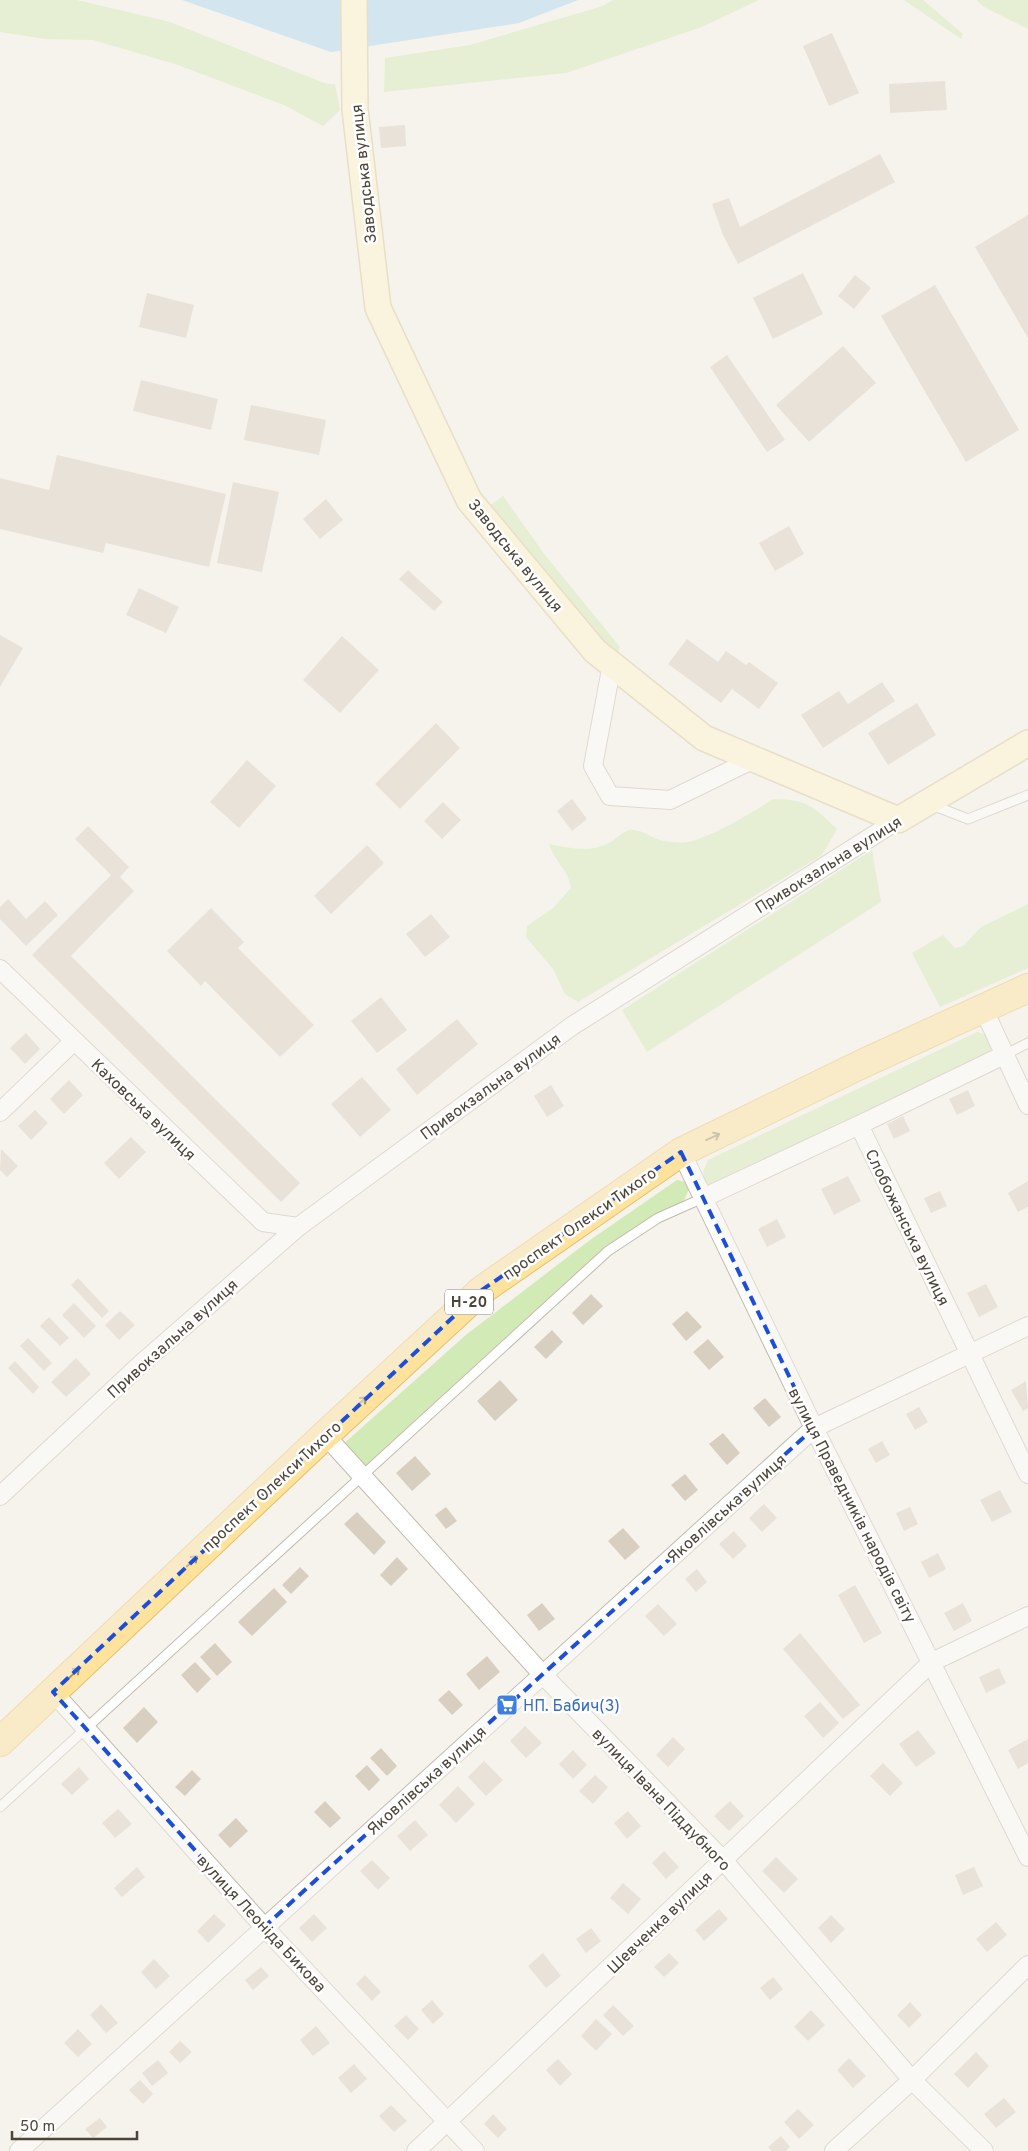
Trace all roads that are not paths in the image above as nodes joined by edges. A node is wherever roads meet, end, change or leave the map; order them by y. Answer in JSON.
{"nodes":[{"id":1,"x":354,"y":0,"type":"edge"},
{"id":2,"x":612,"y":664,"type":"junction"},
{"id":3,"x":1028,"y":743,"type":"edge"},
{"id":4,"x":754,"y":759,"type":"junction"},
{"id":5,"x":1028,"y":795,"type":"edge"},
{"id":6,"x":927,"y":803,"type":"junction"},
{"id":7,"x":898,"y":820,"type":"junction"},
{"id":8,"x":0,"y":970,"type":"edge"},
{"id":9,"x":1028,"y":988,"type":"edge"},
{"id":10,"x":983,"y":1008,"type":"junction"},
{"id":11,"x":74,"y":1041,"type":"junction"},
{"id":12,"x":1028,"y":1043,"type":"edge"},
{"id":13,"x":1004,"y":1055,"type":"junction"},
{"id":14,"x":1028,"y":1105,"type":"edge"},
{"id":15,"x":0,"y":1112,"type":"edge"},
{"id":16,"x":858,"y":1125,"type":"junction"},
{"id":17,"x":681,"y":1152,"type":"junction"},
{"id":18,"x":703,"y":1198,"type":"junction"},
{"id":19,"x":298,"y":1227,"type":"junction"},
{"id":20,"x":1028,"y":1326,"type":"edge"},
{"id":21,"x":971,"y":1355,"type":"junction"},
{"id":22,"x":814,"y":1428,"type":"junction"},
{"id":23,"x":325,"y":1435,"type":"junction"},
{"id":24,"x":1028,"y":1474,"type":"edge"},
{"id":25,"x":362,"y":1476,"type":"junction"},
{"id":26,"x":0,"y":1496,"type":"edge"},
{"id":27,"x":1028,"y":1616,"type":"edge"},
{"id":28,"x":932,"y":1662,"type":"junction"},
{"id":29,"x":542,"y":1676,"type":"junction"},
{"id":30,"x":53,"y":1692,"type":"junction"},
{"id":31,"x":86,"y":1728,"type":"junction"},
{"id":32,"x":0,"y":1742,"type":"edge"},
{"id":33,"x":0,"y":1807,"type":"edge"},
{"id":34,"x":1028,"y":1858,"type":"edge"},
{"id":35,"x":723,"y":1860,"type":"junction"},
{"id":36,"x":264,"y":1927,"type":"junction"},
{"id":37,"x":1028,"y":1965,"type":"edge"},
{"id":38,"x":912,"y":2080,"type":"junction"},
{"id":39,"x":448,"y":2122,"type":"junction"},
{"id":40,"x":19,"y":2151,"type":"edge"},
{"id":41,"x":416,"y":2151,"type":"edge"},
{"id":42,"x":475,"y":2151,"type":"edge"},
{"id":43,"x":834,"y":2151,"type":"edge"},
{"id":44,"x":984,"y":2151,"type":"edge"}],
"edges":[{"from":1,"to":2,"type":"street","name":"Заводська вулиця"},
{"from":2,"to":4,"type":"street","name":"Заводська вулиця"},
{"from":2,"to":4,"type":"street"},
{"from":3,"to":6,"type":"street","name":"Привокзальна вулиця"},
{"from":4,"to":7,"type":"street","name":"Заводська вулиця"},
{"from":5,"to":6,"type":"lane"},
{"from":6,"to":7,"type":"street","name":"Привокзальна вулиця"},
{"from":7,"to":19,"type":"street","name":"Привокзальна вулиця"},
{"from":8,"to":11,"type":"street","name":"Каховська вулиця"},
{"from":9,"to":10,"type":"main road","name":"проспект Олекси Тихого","number":"Н-20"},
{"from":10,"to":13,"type":"street"},
{"from":17,"to":10,"type":"main road","name":"проспект Олекси Тихого","number":"Н-20","one_way":true},
{"from":11,"to":15,"type":"street"},
{"from":11,"to":19,"type":"street","name":"Каховська вулиця"},
{"from":12,"to":13,"type":"lane"},
{"from":13,"to":14,"type":"street"},
{"from":13,"to":16,"type":"street"},
{"from":16,"to":18,"type":"street"},
{"from":16,"to":21,"type":"street","name":"Слобожанська вулиця"},
{"from":17,"to":18,"type":"street","name":"вулиця Праведників народів світу"},
{"from":23,"to":17,"type":"main road","name":"проспект Олекси Тихого","number":"Н-20","one_way":true},
{"from":18,"to":22,"type":"street","name":"вулиця Праведників народів світу"},
{"from":18,"to":25,"type":"lane"},
{"from":19,"to":26,"type":"street","name":"Привокзальна вулиця"},
{"from":20,"to":21,"type":"street","name":"Яковлівська вулиця"},
{"from":21,"to":22,"type":"street","name":"Яковлівська вулиця"},
{"from":21,"to":24,"type":"street","name":"Слобожанська вулиця"},
{"from":22,"to":28,"type":"street","name":"вулиця Праведників народів світу"},
{"from":22,"to":29,"type":"street","name":"Яковлівська вулиця"},
{"from":23,"to":25,"type":"street","name":"вулиця Івана Піддубного"},
{"from":30,"to":23,"type":"main road","name":"проспект Олекси Тихого","number":"Н-20","one_way":true},
{"from":25,"to":29,"type":"street","name":"вулиця Івана Піддубного"},
{"from":25,"to":31,"type":"lane"},
{"from":27,"to":28,"type":"street","name":"Шевченка вулиця"},
{"from":28,"to":34,"type":"street","name":"вулиця Праведників народів світу"},
{"from":28,"to":35,"type":"street","name":"Шевченка вулиця"},
{"from":29,"to":35,"type":"street","name":"вулиця Івана Піддубного"},
{"from":29,"to":36,"type":"street","name":"Яковлівська вулиця"},
{"from":30,"to":31,"type":"street","name":"вулиця Леоніда Бикова"},
{"from":30,"to":32,"type":"main road","name":"проспект Олекси Тихого","number":"Н-20"},
{"from":31,"to":33,"type":"lane"},
{"from":31,"to":36,"type":"street","name":"вулиця Леоніда Бикова"},
{"from":35,"to":38,"type":"street","name":"вулиця Івана Піддубного"},
{"from":35,"to":39,"type":"street","name":"Шевченка вулиця"},
{"from":36,"to":39,"type":"street","name":"вулиця Леоніда Бикова"},
{"from":36,"to":40,"type":"street","name":"Яковлівська вулиця"},
{"from":37,"to":38,"type":"street"},
{"from":38,"to":43,"type":"street"},
{"from":38,"to":44,"type":"street","name":"вулиця Івана Піддубного"},
{"from":39,"to":41,"type":"street","name":"Шевченка вулиця"},
{"from":39,"to":42,"type":"street","name":"вулиця Леоніда Бикова"}]}
